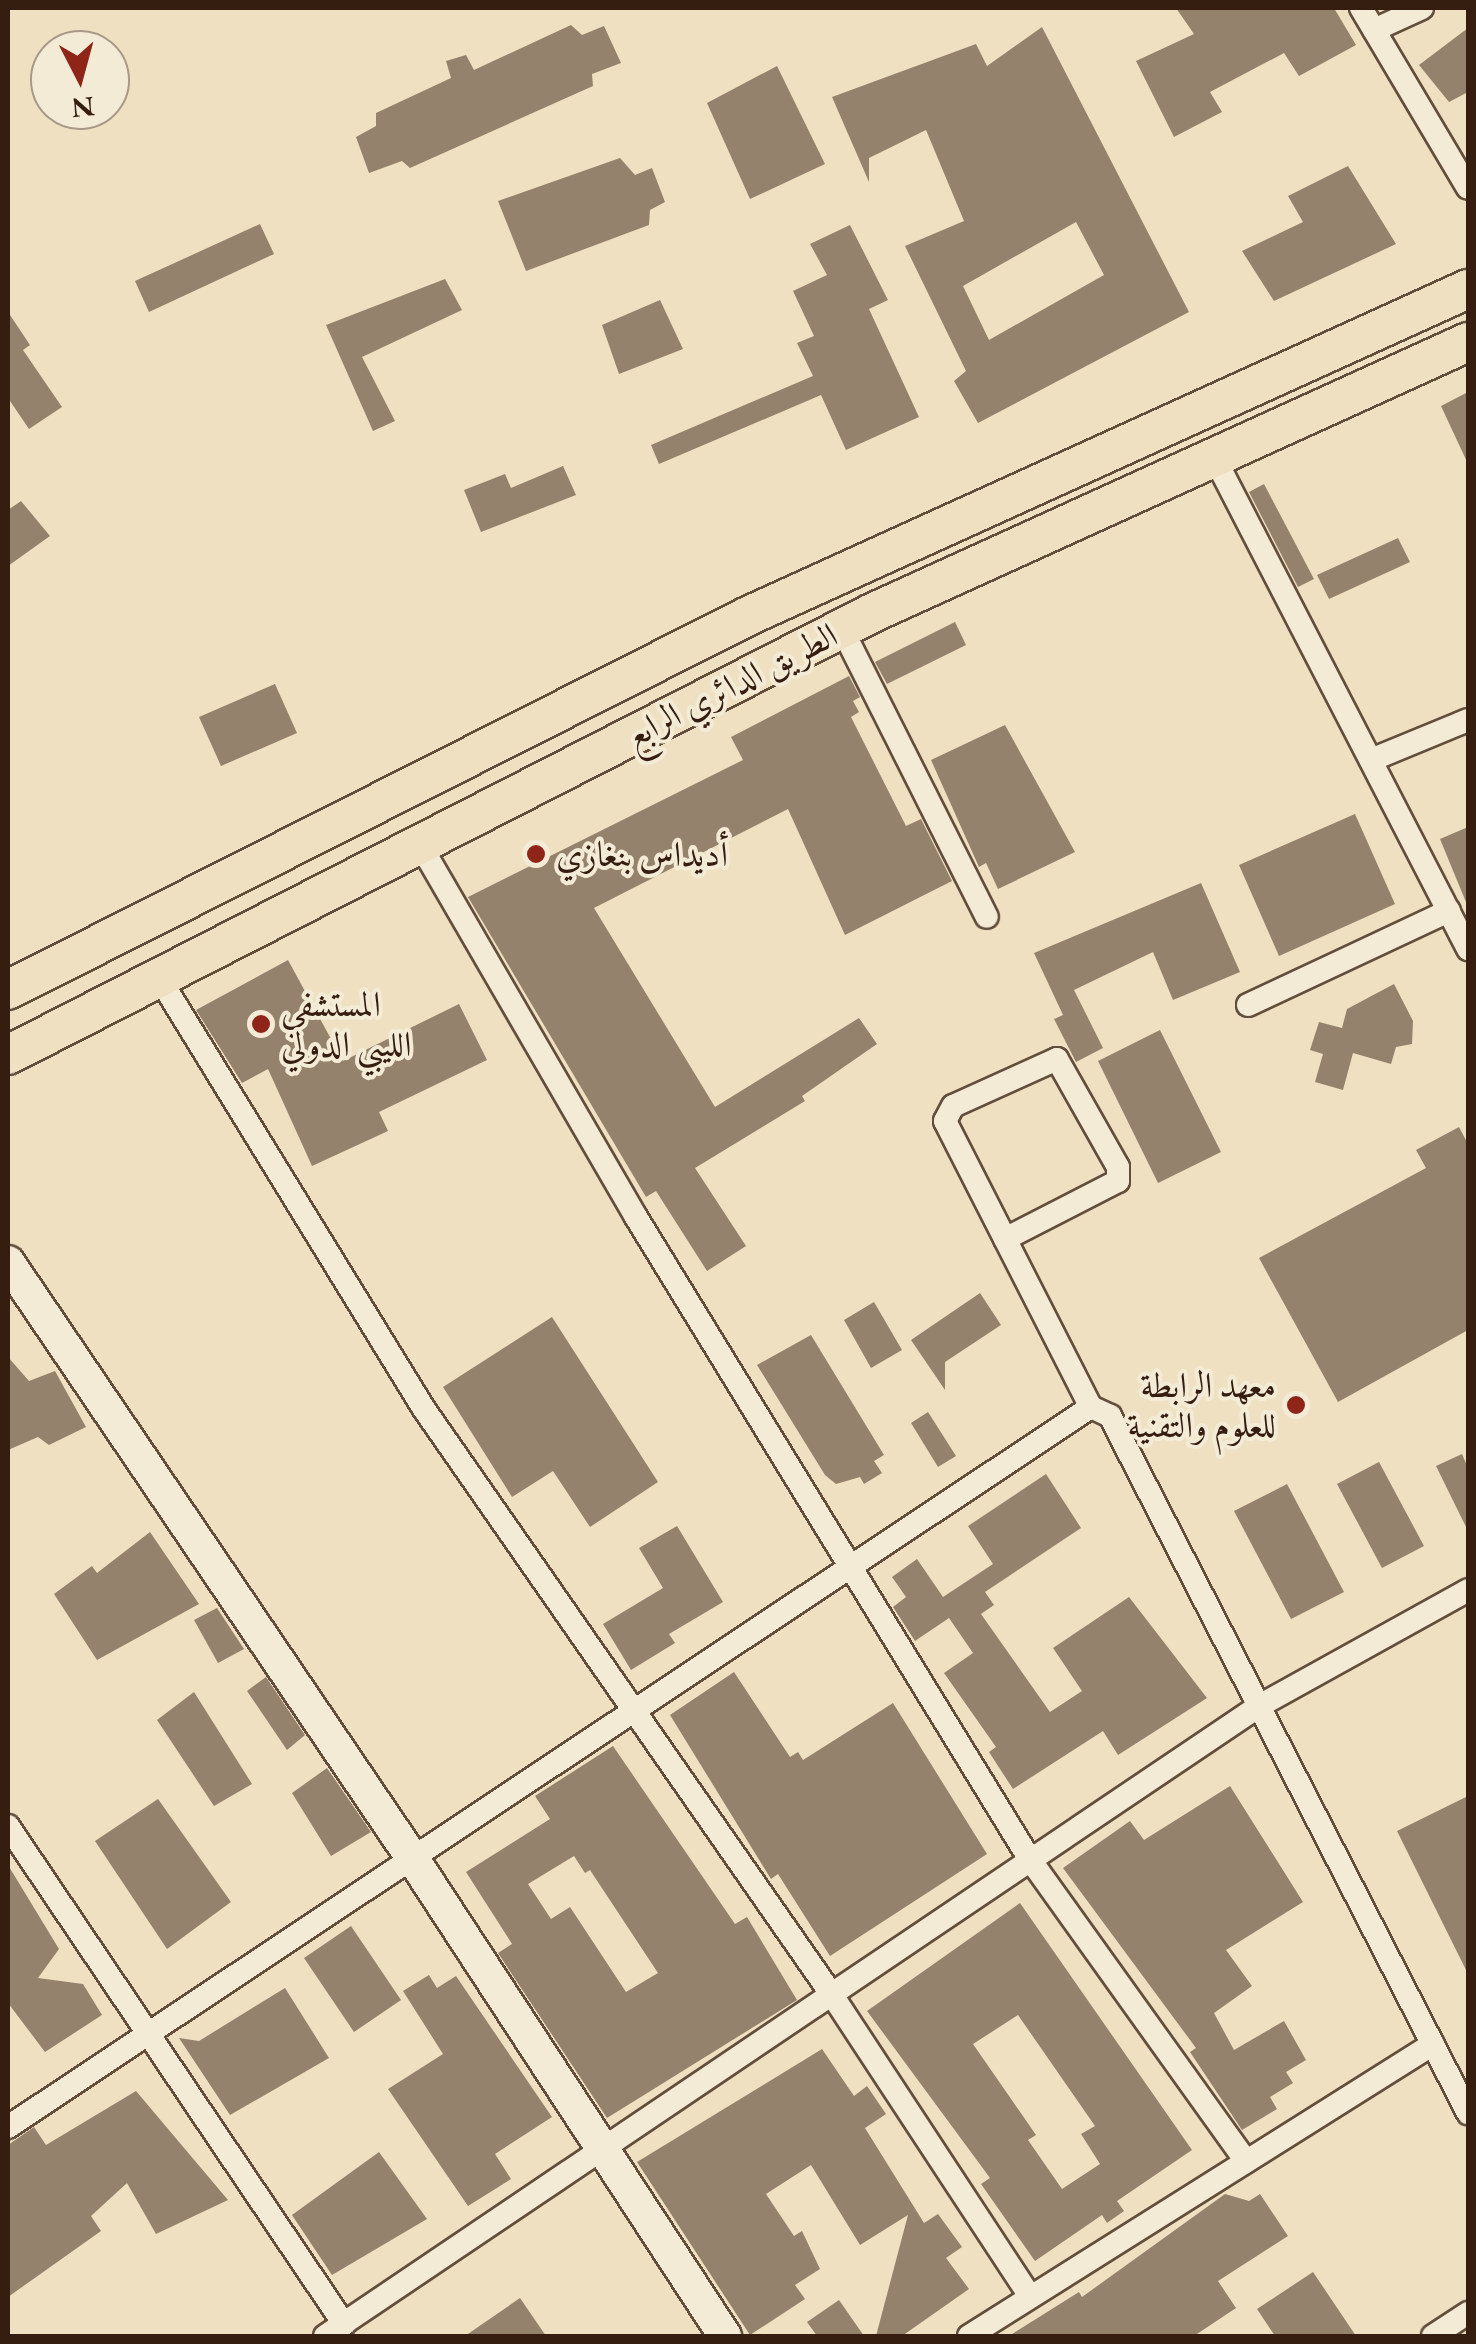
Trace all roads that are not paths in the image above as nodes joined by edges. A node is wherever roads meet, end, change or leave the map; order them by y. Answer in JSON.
{"nodes":[{"id":1,"x":1361,"y":8,"type":"edge"},
{"id":2,"x":1422,"y":8,"type":"edge"},
{"id":3,"x":1374,"y":30,"type":"junction"},
{"id":4,"x":1468,"y":188,"type":"edge"},
{"id":5,"x":1468,"y":289,"type":"edge"},
{"id":6,"x":1468,"y":342,"type":"edge"},
{"id":7,"x":1214,"y":457,"type":"junction"},
{"id":8,"x":842,"y":629,"type":"junction"},
{"id":9,"x":1468,"y":720,"type":"edge"},
{"id":10,"x":1371,"y":760,"type":"junction"},
{"id":11,"x":418,"y":841,"type":"junction"},
{"id":12,"x":1449,"y":911,"type":"junction"},
{"id":13,"x":988,"y":917,"type":"dead end"},
{"id":14,"x":1468,"y":949,"type":"edge"},
{"id":15,"x":158,"y":976,"type":"junction"},
{"id":16,"x":8,"y":990,"type":"edge"},
{"id":17,"x":1248,"y":1005,"type":"dead end"},
{"id":18,"x":8,"y":1055,"type":"edge"},
{"id":19,"x":1005,"y":1239,"type":"junction"},
{"id":20,"x":8,"y":1262,"type":"edge"},
{"id":21,"x":1091,"y":1407,"type":"junction"},
{"id":22,"x":846,"y":1564,"type":"junction"},
{"id":23,"x":1468,"y":1590,"type":"edge"},
{"id":24,"x":1259,"y":1706,"type":"junction"},
{"id":25,"x":630,"y":1708,"type":"junction"},
{"id":26,"x":8,"y":1826,"type":"edge"},
{"id":27,"x":412,"y":1856,"type":"junction"},
{"id":28,"x":1029,"y":1858,"type":"junction"},
{"id":29,"x":832,"y":1995,"type":"junction"},
{"id":30,"x":150,"y":2029,"type":"junction"},
{"id":31,"x":1433,"y":2044,"type":"junction"},
{"id":32,"x":1468,"y":2113,"type":"edge"},
{"id":33,"x":8,"y":2127,"type":"edge"},
{"id":34,"x":598,"y":2150,"type":"junction"},
{"id":35,"x":1246,"y":2161,"type":"junction"},
{"id":36,"x":1030,"y":2296,"type":"junction"},
{"id":37,"x":1468,"y":2314,"type":"edge"},
{"id":38,"x":334,"y":2330,"type":"edge"},
{"id":39,"x":725,"y":2336,"type":"edge"},
{"id":40,"x":969,"y":2336,"type":"edge"},
{"id":41,"x":1432,"y":2336,"type":"edge"}],
"edges":[{"from":1,"to":3,"type":"street"},
{"from":2,"to":3,"type":"street"},
{"from":3,"to":4,"type":"street"},
{"from":5,"to":16,"type":"main road","name":"الطريق الدائري الرابع"},
{"from":6,"to":7,"type":"main road","name":"الطريق الدائري الرابع"},
{"from":7,"to":8,"type":"main road","name":"الطريق الدائري الرابع"},
{"from":7,"to":10,"type":"street"},
{"from":8,"to":11,"type":"main road","name":"الطريق الدائري الرابع"},
{"from":8,"to":13,"type":"street"},
{"from":9,"to":10,"type":"street"},
{"from":10,"to":12,"type":"street"},
{"from":11,"to":15,"type":"main road","name":"الطريق الدائري الرابع"},
{"from":11,"to":22,"type":"street"},
{"from":12,"to":14,"type":"street"},
{"from":12,"to":17,"type":"street"},
{"from":15,"to":18,"type":"main road","name":"الطريق الدائري الرابع"},
{"from":15,"to":25,"type":"street"},
{"from":19,"to":19,"type":"street"},
{"from":19,"to":21,"type":"street"},
{"from":20,"to":27,"type":"main road"},
{"from":21,"to":22,"type":"street"},
{"from":21,"to":24,"type":"street"},
{"from":22,"to":25,"type":"street"},
{"from":22,"to":28,"type":"street"},
{"from":23,"to":24,"type":"street"},
{"from":24,"to":28,"type":"street"},
{"from":24,"to":31,"type":"street"},
{"from":25,"to":27,"type":"street"},
{"from":25,"to":29,"type":"street"},
{"from":26,"to":30,"type":"street"},
{"from":27,"to":30,"type":"street"},
{"from":27,"to":34,"type":"main road"},
{"from":28,"to":29,"type":"street"},
{"from":28,"to":35,"type":"street"},
{"from":29,"to":34,"type":"street"},
{"from":29,"to":36,"type":"street"},
{"from":30,"to":33,"type":"street"},
{"from":30,"to":38,"type":"street"},
{"from":31,"to":32,"type":"street"},
{"from":31,"to":35,"type":"street"},
{"from":34,"to":38,"type":"street"},
{"from":34,"to":39,"type":"main road"},
{"from":35,"to":36,"type":"street"},
{"from":36,"to":40,"type":"street"},
{"from":37,"to":41,"type":"street"}]}
